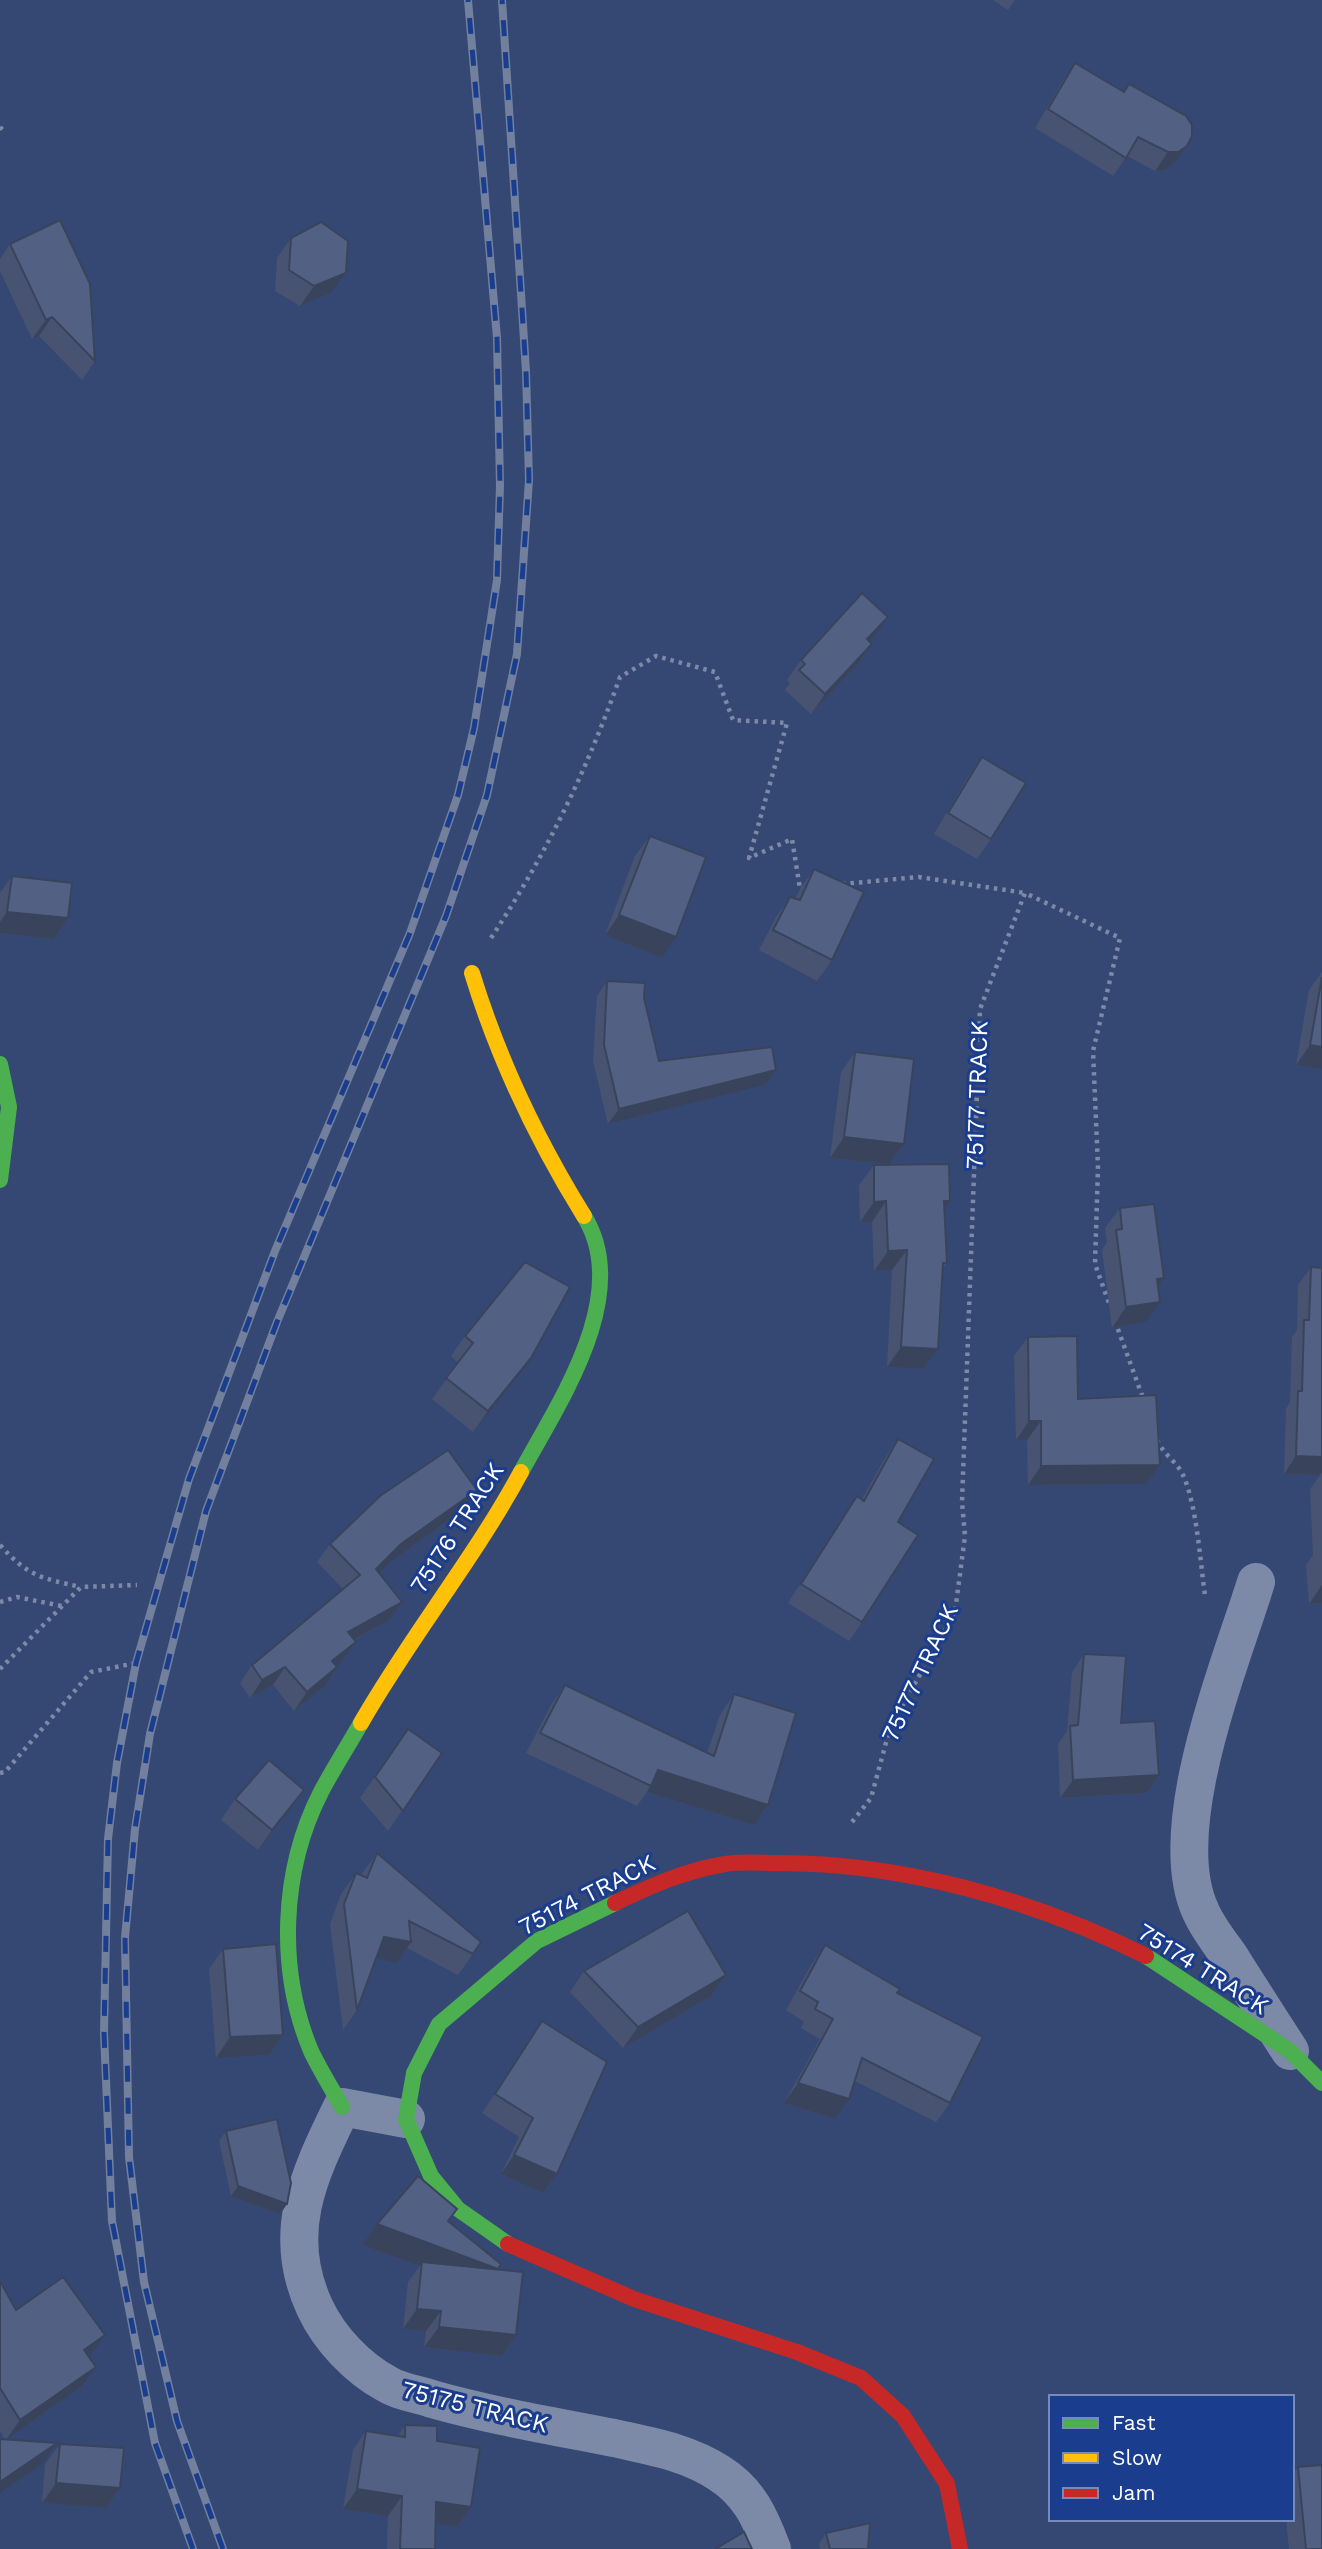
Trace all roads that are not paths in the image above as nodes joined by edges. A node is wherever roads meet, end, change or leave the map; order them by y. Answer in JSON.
{"nodes":[{"id":1,"x":472,"y":973,"type":"road end"},
{"id":2,"x":0,"y":1064,"type":"edge"},
{"id":3,"x":0,"y":1180,"type":"edge"},
{"id":4,"x":1256,"y":1582,"type":"dead end"},
{"id":5,"x":1290,"y":2052,"type":"junction"},
{"id":6,"x":1322,"y":2082,"type":"edge"},
{"id":7,"x":342,"y":2107,"type":"junction"},
{"id":8,"x":406,"y":2119,"type":"junction"},
{"id":9,"x":772,"y":2549,"type":"edge"},
{"id":10,"x":960,"y":2549,"type":"edge"}],
"edges":[{"from":1,"to":7,"type":"street","name":"75176 TRACK"},
{"from":2,"to":3,"type":"street"},
{"from":4,"to":5,"type":"street"},
{"from":5,"to":6,"type":"street","name":"75174 TRACK"},
{"from":5,"to":8,"type":"street","name":"75174 TRACK"},
{"from":7,"to":8,"type":"street"},
{"from":7,"to":9,"type":"street","name":"75175 TRACK"},
{"from":8,"to":10,"type":"street"}]}
